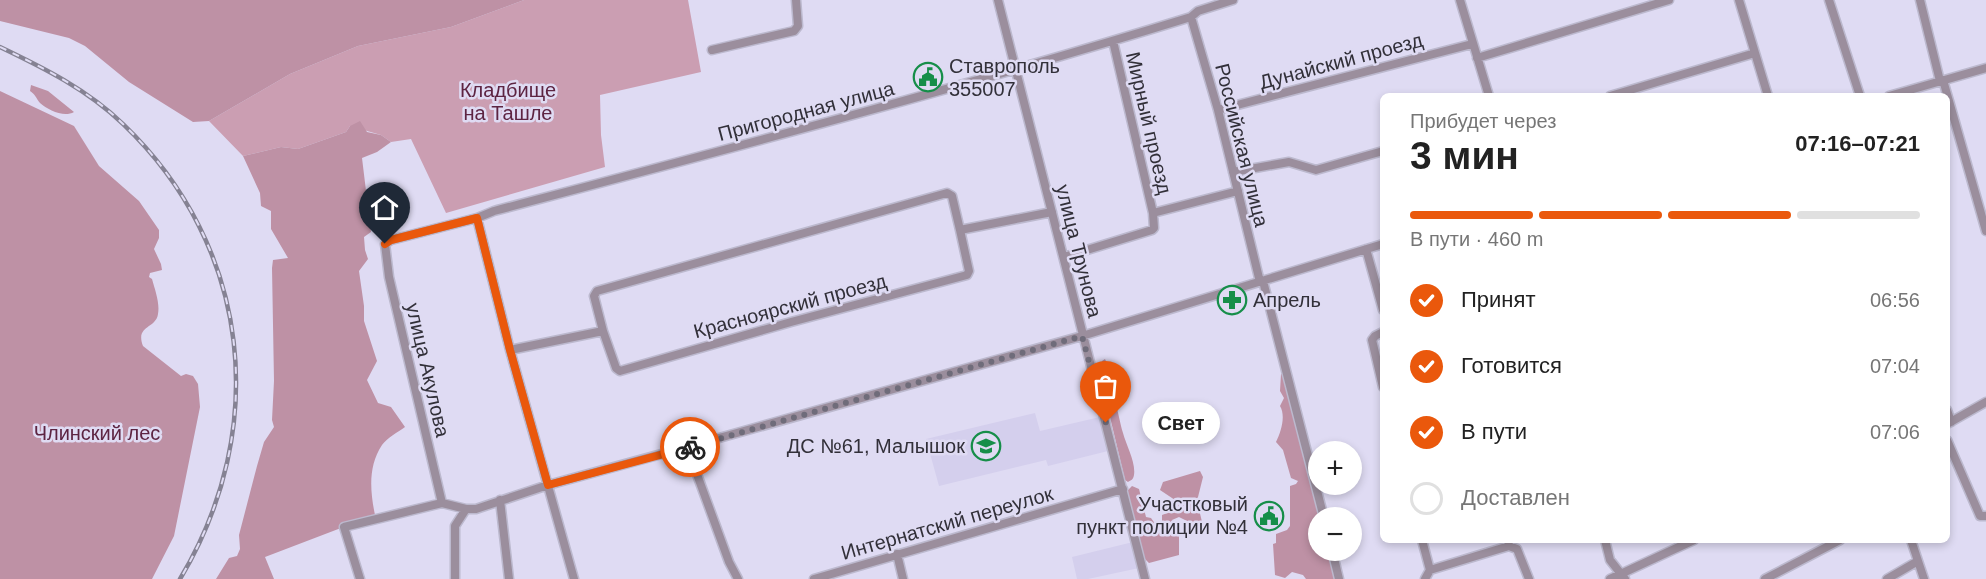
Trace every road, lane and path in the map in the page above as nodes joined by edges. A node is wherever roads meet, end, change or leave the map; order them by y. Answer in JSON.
{"nodes":[{"id":1,"x":796,"y":0,"type":"edge"},
{"id":2,"x":998,"y":0,"type":"edge"},
{"id":3,"x":1194,"y":0,"type":"edge"},
{"id":4,"x":1233,"y":0,"type":"edge"},
{"id":5,"x":1460,"y":0,"type":"edge"},
{"id":6,"x":1669,"y":0,"type":"edge"},
{"id":7,"x":1739,"y":0,"type":"edge"},
{"id":8,"x":1829,"y":0,"type":"edge"},
{"id":9,"x":1920,"y":0,"type":"edge"},
{"id":10,"x":1194,"y":14,"type":"junction"},
{"id":11,"x":1113,"y":41,"type":"junction"},
{"id":12,"x":1472,"y":44,"type":"junction"},
{"id":13,"x":712,"y":50,"type":"dead end"},
{"id":14,"x":1755,"y":53,"type":"junction"},
{"id":15,"x":1477,"y":58,"type":"junction"},
{"id":16,"x":1016,"y":68,"type":"junction"},
{"id":17,"x":1986,"y":68,"type":"edge"},
{"id":18,"x":1941,"y":81,"type":"junction"},
{"id":19,"x":1488,"y":93,"type":"edge"},
{"id":20,"x":1620,"y":93,"type":"edge"},
{"id":21,"x":1767,"y":93,"type":"edge"},
{"id":22,"x":1859,"y":93,"type":"edge"},
{"id":23,"x":1899,"y":93,"type":"edge"},
{"id":24,"x":1945,"y":93,"type":"edge"},
{"id":25,"x":1218,"y":110,"type":"junction"},
{"id":26,"x":1950,"y":111,"type":"edge"},
{"id":27,"x":1380,"y":152,"type":"edge"},
{"id":28,"x":1233,"y":172,"type":"junction"},
{"id":29,"x":1238,"y":191,"type":"junction"},
{"id":30,"x":1052,"y":212,"type":"junction"},
{"id":31,"x":1153,"y":213,"type":"junction"},
{"id":32,"x":477,"y":218,"type":"junction"},
{"id":33,"x":960,"y":230,"type":"junction"},
{"id":34,"x":1986,"y":231,"type":"edge"},
{"id":35,"x":385,"y":244,"type":"joint"},
{"id":36,"x":1380,"y":245,"type":"edge"},
{"id":37,"x":1366,"y":249,"type":"junction"},
{"id":38,"x":1064,"y":256,"type":"junction"},
{"id":39,"x":1262,"y":282,"type":"junction"},
{"id":40,"x":1380,"y":299,"type":"edge"},
{"id":41,"x":603,"y":331,"type":"junction"},
{"id":42,"x":1380,"y":334,"type":"edge"},
{"id":43,"x":1082,"y":336,"type":"junction"},
{"id":44,"x":510,"y":350,"type":"junction"},
{"id":45,"x":1380,"y":374,"type":"edge"},
{"id":46,"x":1986,"y":402,"type":"edge"},
{"id":47,"x":1950,"y":422,"type":"edge"},
{"id":48,"x":687,"y":447,"type":"junction"},
{"id":49,"x":1950,"y":447,"type":"edge"},
{"id":50,"x":548,"y":485,"type":"junction"},
{"id":51,"x":1123,"y":489,"type":"junction"},
{"id":52,"x":500,"y":500,"type":"junction"},
{"id":53,"x":442,"y":503,"type":"junction"},
{"id":54,"x":1321,"y":507,"type":"edge"},
{"id":55,"x":466,"y":509,"type":"junction"},
{"id":56,"x":1986,"y":516,"type":"edge"},
{"id":57,"x":1423,"y":543,"type":"edge"},
{"id":58,"x":1509,"y":543,"type":"edge"},
{"id":59,"x":1606,"y":543,"type":"edge"},
{"id":60,"x":1684,"y":543,"type":"edge"},
{"id":61,"x":1834,"y":543,"type":"edge"},
{"id":62,"x":1912,"y":543,"type":"edge"},
{"id":63,"x":897,"y":554,"type":"junction"},
{"id":64,"x":1335,"y":561,"type":"edge"},
{"id":65,"x":1918,"y":561,"type":"junction"},
{"id":66,"x":1430,"y":570,"type":"junction"},
{"id":67,"x":1623,"y":576,"type":"edge"},
{"id":68,"x":360,"y":579,"type":"edge"},
{"id":69,"x":455,"y":579,"type":"edge"},
{"id":70,"x":509,"y":579,"type":"edge"},
{"id":71,"x":574,"y":579,"type":"edge"},
{"id":72,"x":738,"y":579,"type":"edge"},
{"id":73,"x":814,"y":579,"type":"edge"},
{"id":74,"x":903,"y":579,"type":"edge"},
{"id":75,"x":1145,"y":579,"type":"edge"},
{"id":76,"x":1339,"y":579,"type":"edge"},
{"id":77,"x":1425,"y":579,"type":"edge"},
{"id":78,"x":1529,"y":579,"type":"edge"},
{"id":79,"x":1610,"y":579,"type":"edge"},
{"id":80,"x":1765,"y":579,"type":"edge"},
{"id":81,"x":1887,"y":579,"type":"edge"},
{"id":82,"x":1924,"y":579,"type":"edge"}],
"edges":[{"from":1,"to":13,"type":"street"},
{"from":2,"to":16,"type":"street","name":"улица Трунова"},
{"from":3,"to":10,"type":"street","name":"Российская улица"},
{"from":4,"to":10,"type":"street","name":"Пригородная улица"},
{"from":5,"to":12,"type":"street"},
{"from":6,"to":15,"type":"street"},
{"from":7,"to":14,"type":"street"},
{"from":8,"to":22,"type":"street"},
{"from":9,"to":18,"type":"street"},
{"from":10,"to":11,"type":"street","name":"Пригородная улица"},
{"from":10,"to":25,"type":"street","name":"Российская улица"},
{"from":11,"to":16,"type":"street","name":"Пригородная улица"},
{"from":11,"to":31,"type":"street","name":"Мирный проезд"},
{"from":12,"to":15,"type":"street"},
{"from":12,"to":25,"type":"street","name":"Дунайский проезд"},
{"from":14,"to":20,"type":"street"},
{"from":14,"to":21,"type":"street"},
{"from":15,"to":19,"type":"street"},
{"from":16,"to":30,"type":"street","name":"улица Трунова"},
{"from":16,"to":32,"type":"street","name":"Пригородная улица"},
{"from":17,"to":18,"type":"street"},
{"from":18,"to":23,"type":"street"},
{"from":18,"to":24,"type":"street"},
{"from":25,"to":28,"type":"street","name":"Российская улица"},
{"from":26,"to":34,"type":"street"},
{"from":27,"to":28,"type":"street"},
{"from":28,"to":29,"type":"street","name":"Российская улица"},
{"from":29,"to":31,"type":"street","name":"Мирный проезд"},
{"from":29,"to":39,"type":"street","name":"Российская улица"},
{"from":30,"to":33,"type":"street"},
{"from":30,"to":38,"type":"street","name":"улица Трунова"},
{"from":31,"to":38,"type":"street","name":"Мирный проезд"},
{"from":32,"to":35,"type":"street","name":"Пригородная улица"},
{"from":32,"to":44,"type":"street"},
{"from":33,"to":41,"type":"street","name":"Красноярский проезд"},
{"from":33,"to":41,"type":"street","name":"Красноярский проезд"},
{"from":35,"to":53,"type":"street","name":"улица Акулова"},
{"from":36,"to":37,"type":"street"},
{"from":37,"to":39,"type":"street"},
{"from":37,"to":40,"type":"street"},
{"from":38,"to":43,"type":"street","name":"улица Трунова"},
{"from":39,"to":43,"type":"street"},
{"from":39,"to":54,"type":"street","name":"Российская улица"},
{"from":41,"to":44,"type":"street"},
{"from":42,"to":45,"type":"street"},
{"from":43,"to":48,"type":"street"},
{"from":43,"to":51,"type":"street","name":"улица Трунова"},
{"from":44,"to":50,"type":"street"},
{"from":46,"to":47,"type":"street"},
{"from":48,"to":50,"type":"street"},
{"from":48,"to":72,"type":"street"},
{"from":49,"to":56,"type":"street"},
{"from":50,"to":52,"type":"street"},
{"from":50,"to":71,"type":"street"},
{"from":51,"to":63,"type":"street","name":"Интернатский переулок"},
{"from":51,"to":75,"type":"street","name":"улица Трунова"},
{"from":52,"to":55,"type":"street"},
{"from":52,"to":70,"type":"street"},
{"from":53,"to":55,"type":"street"},
{"from":53,"to":68,"type":"street"},
{"from":55,"to":69,"type":"street"},
{"from":57,"to":66,"type":"street"},
{"from":58,"to":66,"type":"street"},
{"from":58,"to":78,"type":"street"},
{"from":59,"to":67,"type":"street"},
{"from":60,"to":67,"type":"street"},
{"from":61,"to":80,"type":"street"},
{"from":62,"to":65,"type":"street"},
{"from":63,"to":73,"type":"street","name":"Интернатский переулок"},
{"from":63,"to":74,"type":"street"},
{"from":64,"to":76,"type":"street"},
{"from":65,"to":81,"type":"street"},
{"from":65,"to":82,"type":"street"},
{"from":66,"to":77,"type":"street"},
{"from":67,"to":79,"type":"street"}]}
